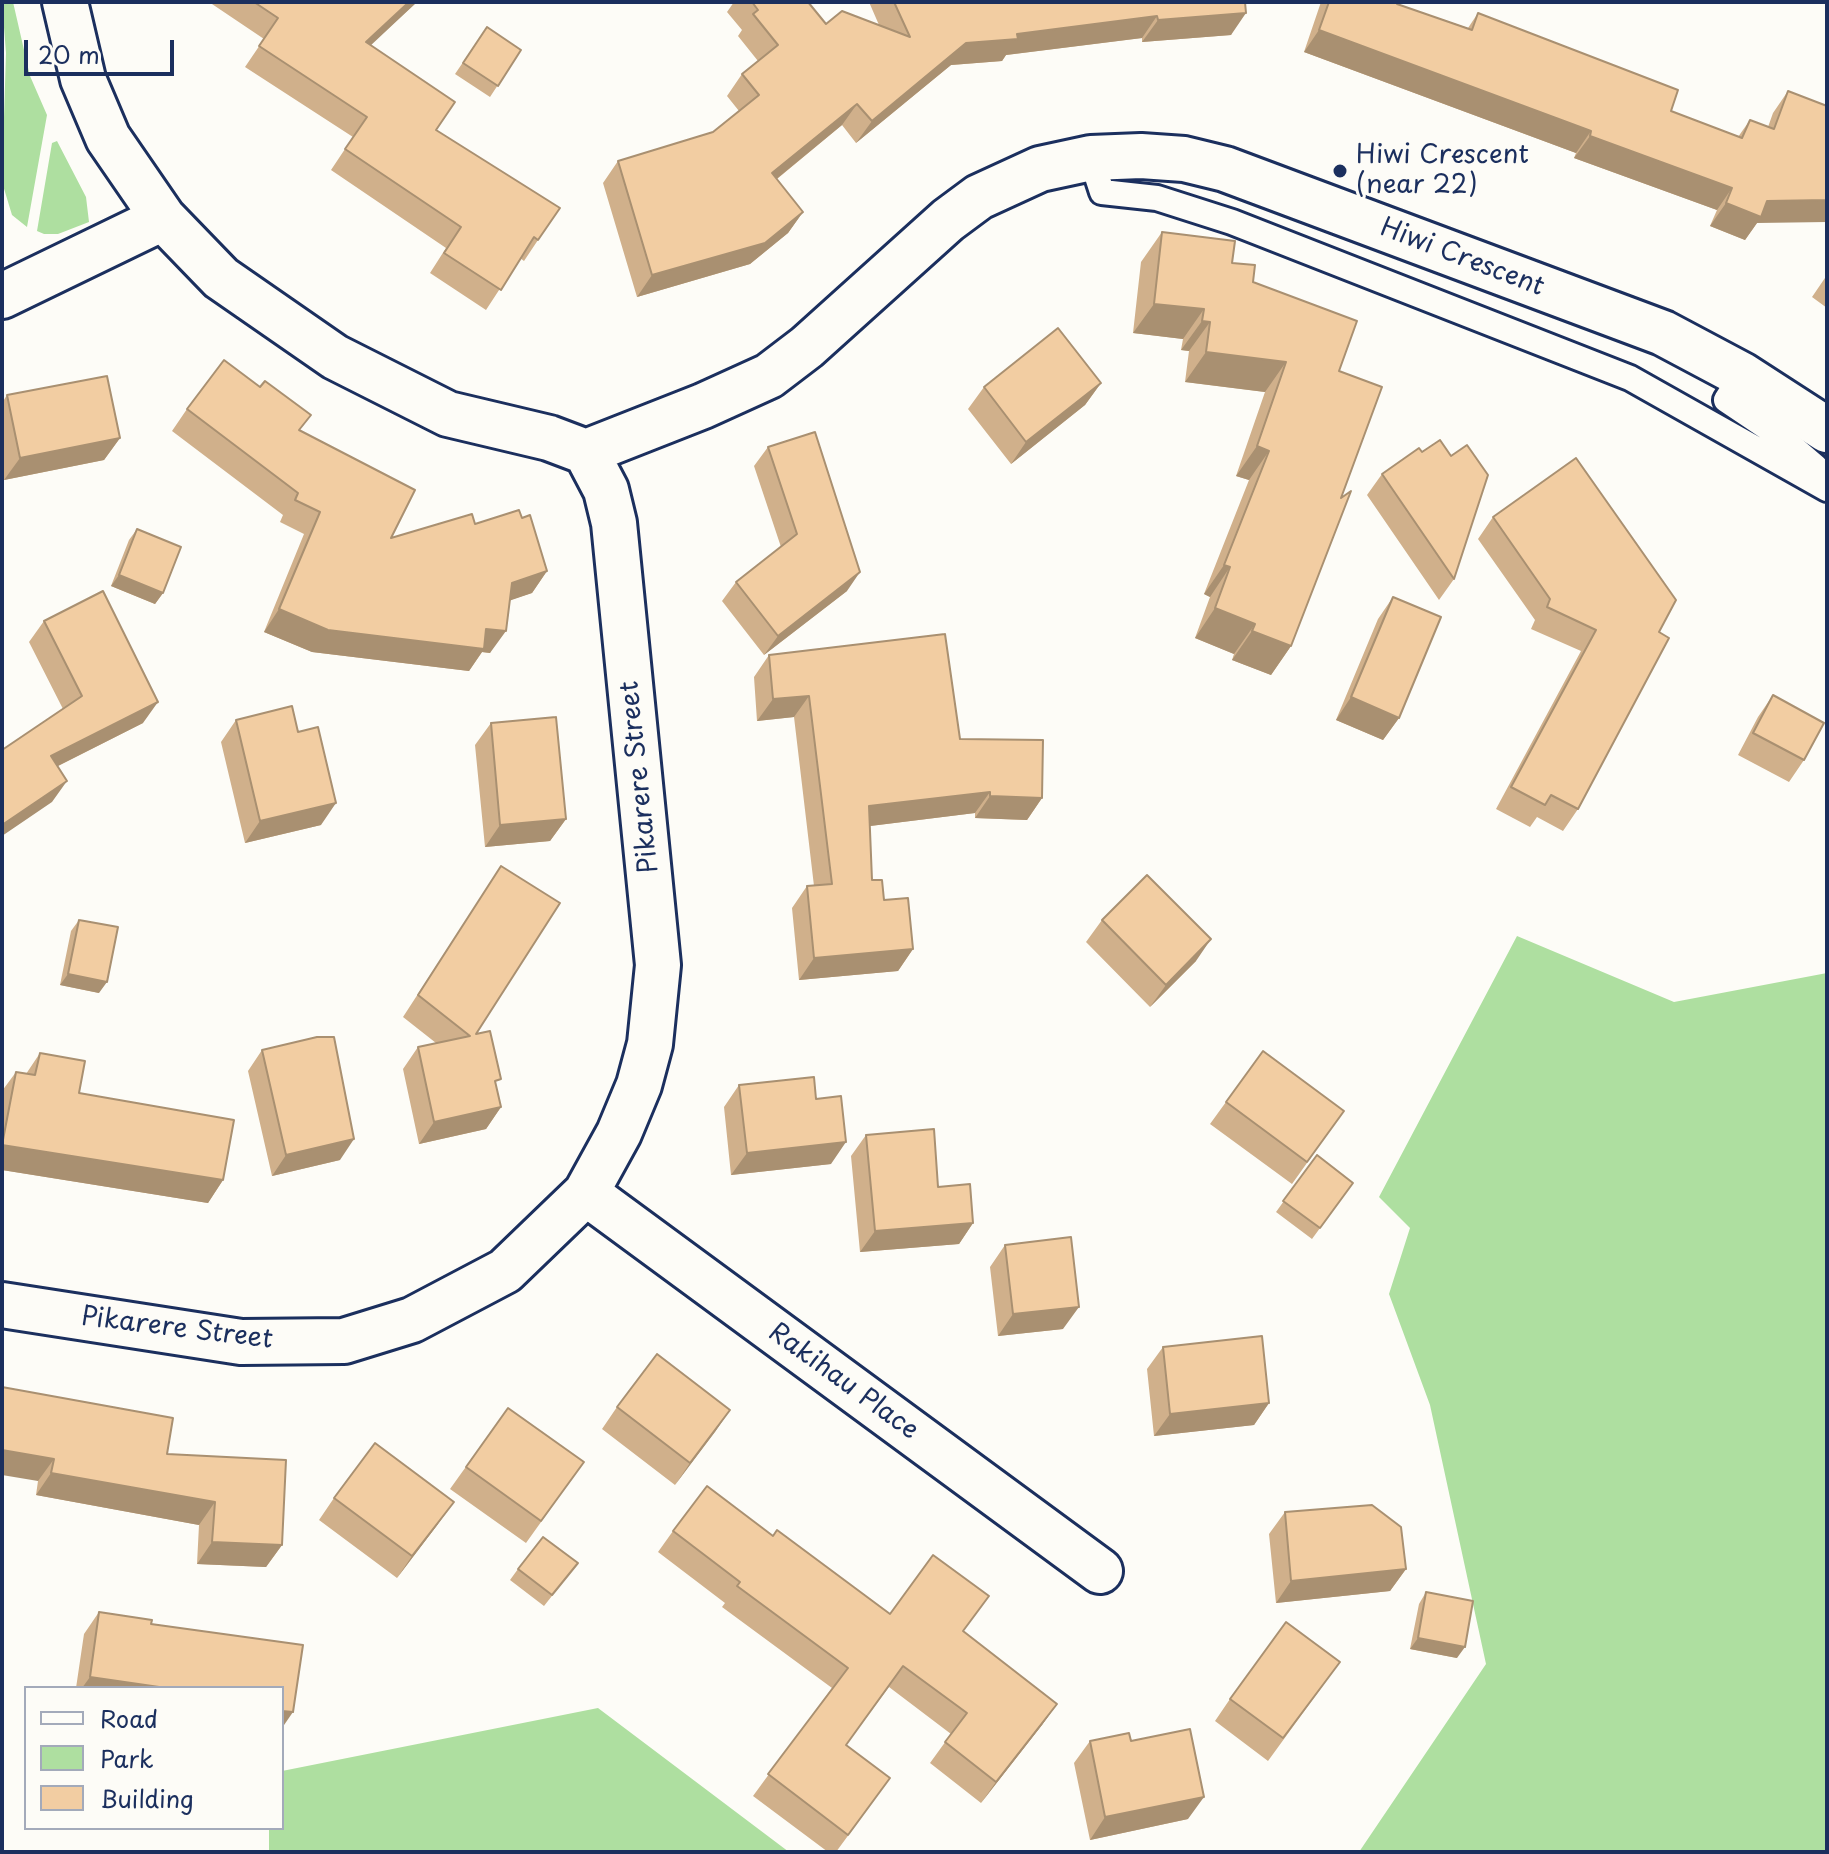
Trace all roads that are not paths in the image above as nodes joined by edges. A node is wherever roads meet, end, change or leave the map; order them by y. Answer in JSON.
{"nodes":[{"id":1,"x":65,"y":2,"type":"edge"},
{"id":2,"x":1091,"y":158,"type":"junction"},
{"id":3,"x":163,"y":218,"type":"junction"},
{"id":4,"x":3,"y":294,"type":"edge"},
{"id":5,"x":1742,"y":375,"type":"junction"},
{"id":6,"x":1827,"y":430,"type":"edge"},
{"id":7,"x":586,"y":452,"type":"junction"},
{"id":8,"x":1825,"y":488,"type":"edge"},
{"id":9,"x":586,"y":1193,"type":"junction"},
{"id":10,"x":2,"y":1305,"type":"edge"},
{"id":11,"x":1100,"y":1571,"type":"dead end"}],
"edges":[{"from":1,"to":3,"type":"street"},
{"from":2,"to":5,"type":"street","name":"Hiwi Crescent"},
{"from":2,"to":7,"type":"street","name":"Hiwi Crescent"},
{"from":2,"to":8,"type":"lane"},
{"from":3,"to":4,"type":"street"},
{"from":3,"to":7,"type":"street"},
{"from":5,"to":6,"type":"street","name":"Hiwi Crescent"},
{"from":5,"to":8,"type":"lane"},
{"from":7,"to":9,"type":"street","name":"Pikarere Street"},
{"from":9,"to":10,"type":"street","name":"Pikarere Street"},
{"from":9,"to":11,"type":"street","name":"Rakihau Place"}]}
